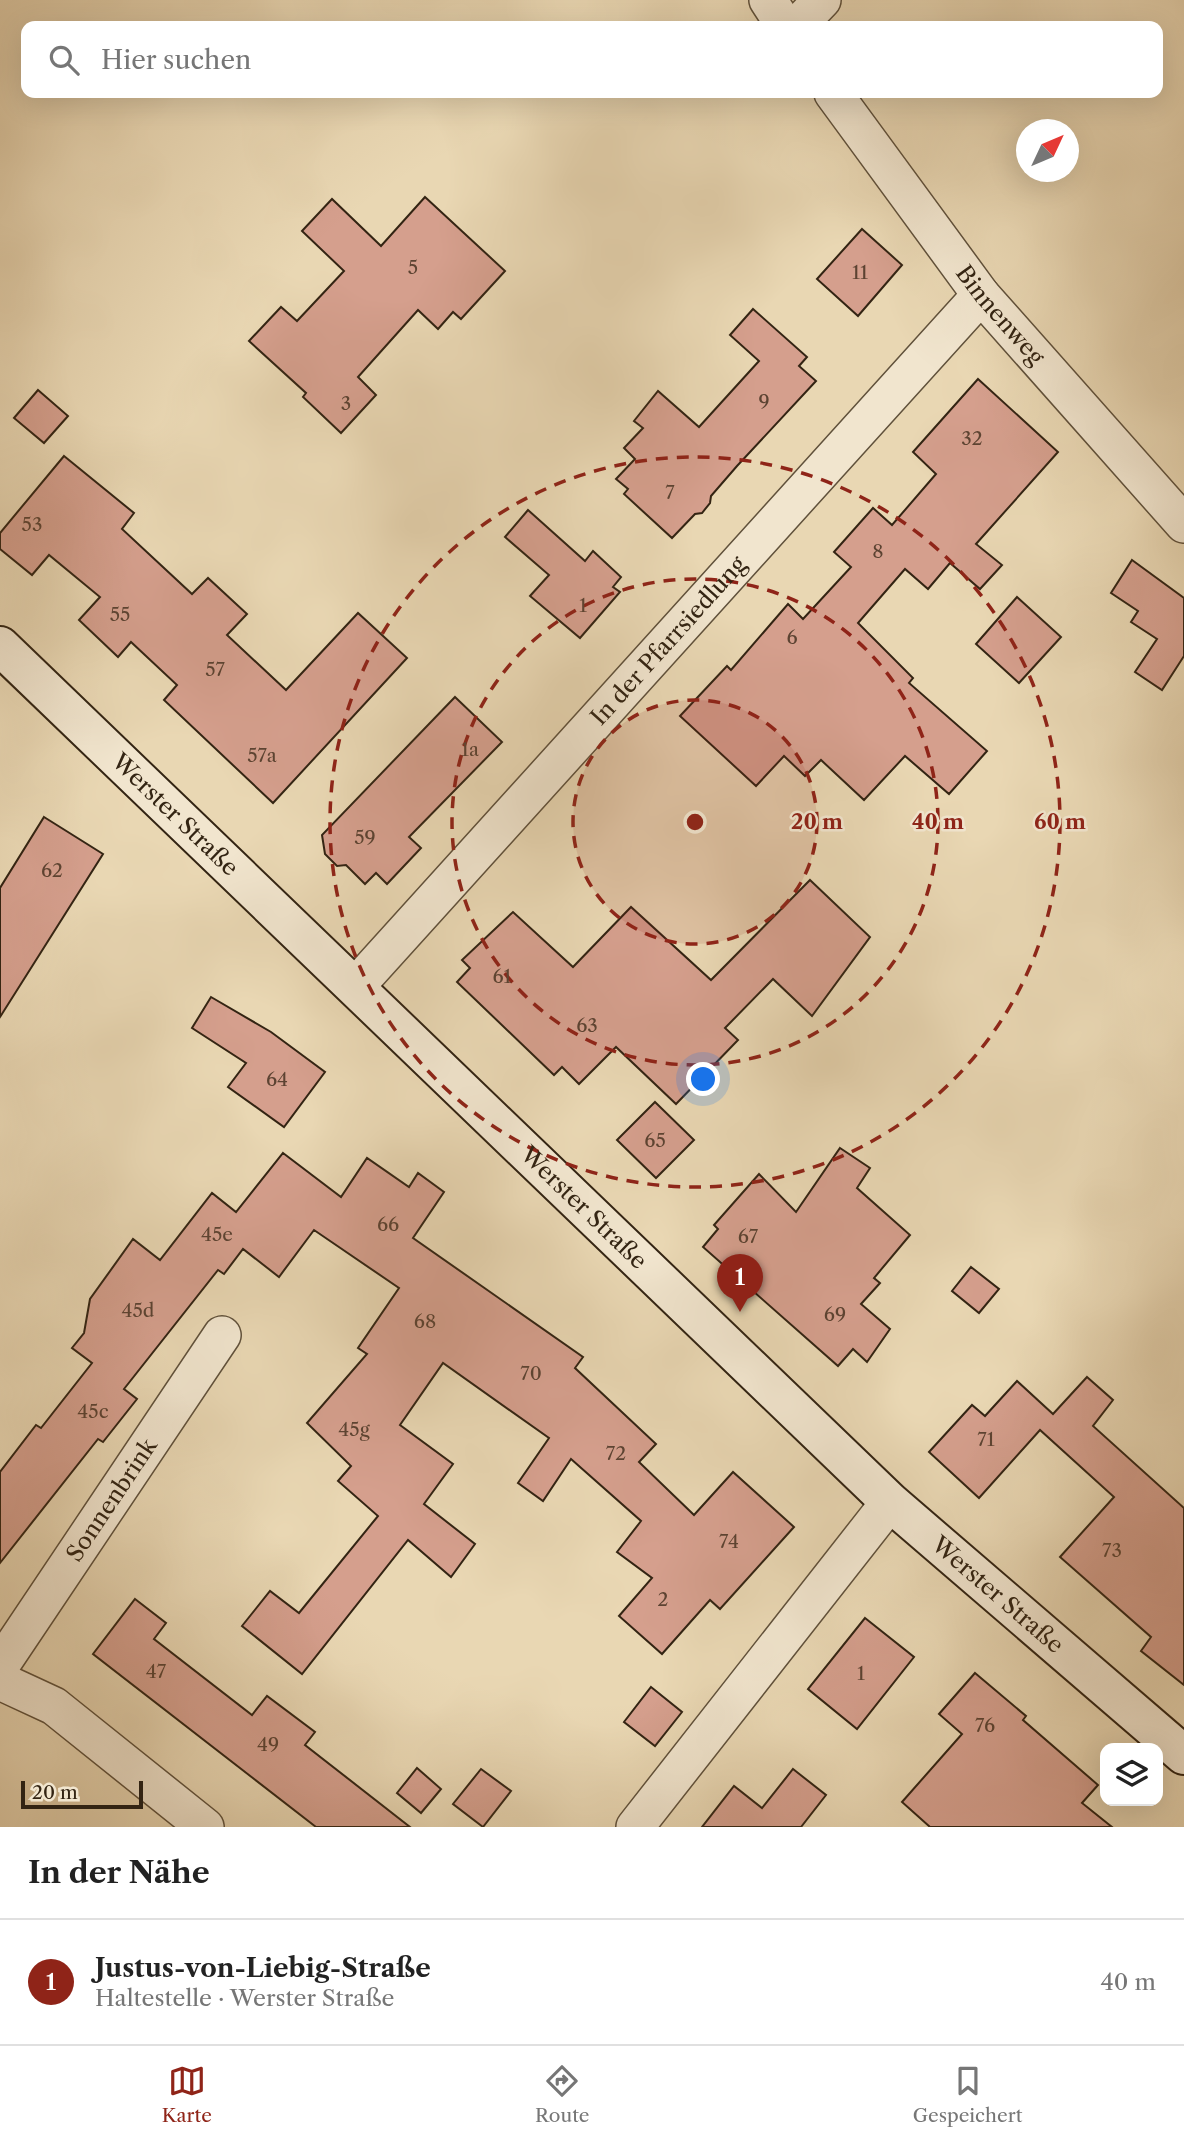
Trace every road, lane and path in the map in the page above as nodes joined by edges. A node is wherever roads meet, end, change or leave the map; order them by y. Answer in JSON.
{"nodes":[{"id":1,"x":768,"y":0,"type":"edge"},
{"id":2,"x":822,"y":0,"type":"edge"},
{"id":3,"x":782,"y":21,"type":"edge"},
{"id":4,"x":802,"y":21,"type":"edge"},
{"id":5,"x":837,"y":98,"type":"edge"},
{"id":6,"x":981,"y":295,"type":"junction"},
{"id":7,"x":1184,"y":524,"type":"edge"},
{"id":8,"x":0,"y":646,"type":"edge"},
{"id":9,"x":355,"y":987,"type":"junction"},
{"id":10,"x":222,"y":1335,"type":"dead end"},
{"id":11,"x":890,"y":1502,"type":"junction"},
{"id":12,"x":0,"y":1666,"type":"edge"},
{"id":13,"x":0,"y":1681,"type":"edge"},
{"id":14,"x":1184,"y":1755,"type":"edge"},
{"id":15,"x":205,"y":1827,"type":"edge"},
{"id":16,"x":635,"y":1827,"type":"edge"}],
"edges":[{"from":1,"to":3,"type":"street"},
{"from":2,"to":4,"type":"street"},
{"from":5,"to":6,"type":"street","name":"Binnenweg"},
{"from":6,"to":7,"type":"street","name":"Binnenweg"},
{"from":6,"to":9,"type":"street","name":"In der Pfarrsiedlung"},
{"from":8,"to":9,"type":"main road","name":"Werster Straße"},
{"from":9,"to":11,"type":"main road","name":"Werster Straße"},
{"from":10,"to":12,"type":"street","name":"Sonnenbrink"},
{"from":11,"to":14,"type":"main road","name":"Werster Straße"},
{"from":11,"to":16,"type":"street"},
{"from":13,"to":15,"type":"street"}]}
